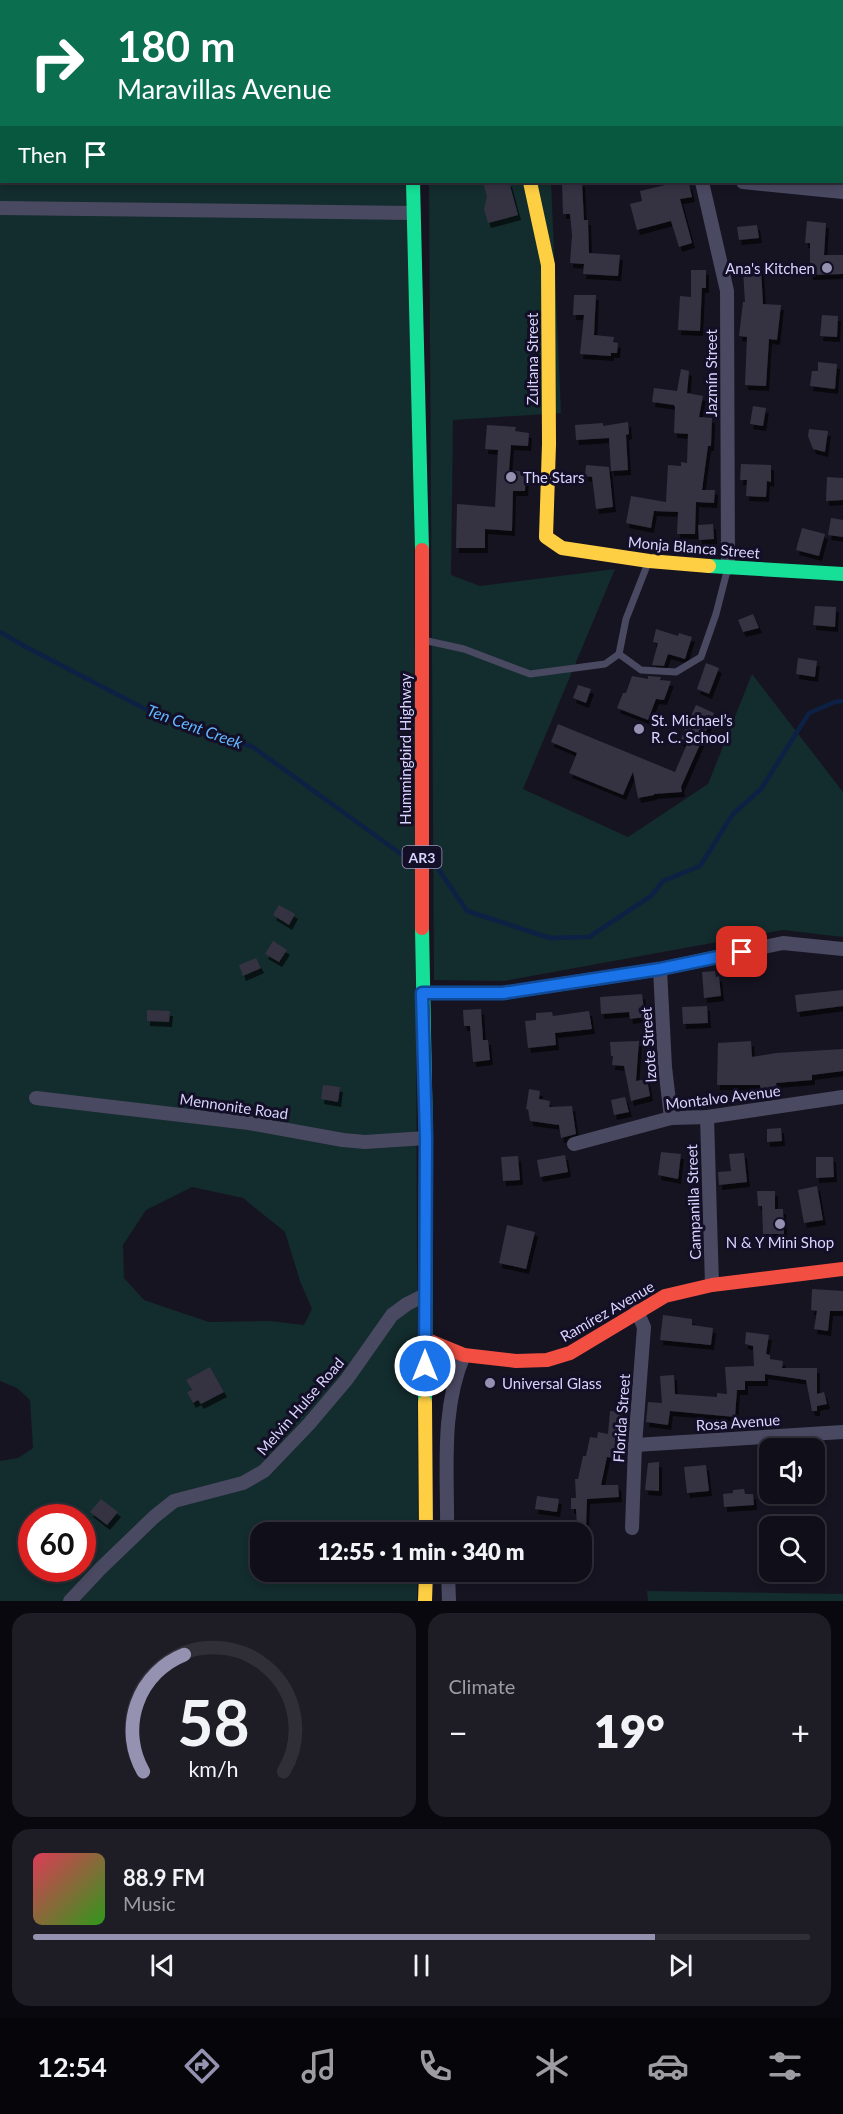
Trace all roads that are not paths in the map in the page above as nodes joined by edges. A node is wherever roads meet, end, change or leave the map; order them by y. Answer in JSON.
{"nodes":[{"id":1,"x":413,"y":183,"type":"edge"},
{"id":2,"x":530,"y":183,"type":"edge"},
{"id":3,"x":702,"y":183,"type":"edge"},
{"id":4,"x":753,"y":183,"type":"edge"},
{"id":5,"x":843,"y":192,"type":"edge"},
{"id":6,"x":0,"y":208,"type":"edge"},
{"id":7,"x":413,"y":213,"type":"junction"},
{"id":8,"x":546,"y":537,"type":"joint"},
{"id":9,"x":649,"y":561,"type":"junction"},
{"id":10,"x":728,"y":568,"type":"junction"},
{"id":11,"x":843,"y":573,"type":"edge"},
{"id":12,"x":421,"y":639,"type":"junction"},
{"id":13,"x":619,"y":654,"type":"junction"},
{"id":14,"x":843,"y":949,"type":"edge"},
{"id":15,"x":660,"y":969,"type":"junction"},
{"id":16,"x":422,"y":993,"type":"junction"},
{"id":17,"x":843,"y":1097,"type":"edge"},
{"id":18,"x":36,"y":1098,"type":"dead end"},
{"id":19,"x":707,"y":1117,"type":"junction"},
{"id":20,"x":671,"y":1118,"type":"junction"},
{"id":21,"x":426,"y":1138,"type":"junction"},
{"id":22,"x":574,"y":1144,"type":"dead end"},
{"id":23,"x":843,"y":1269,"type":"edge"},
{"id":24,"x":712,"y":1285,"type":"junction"},
{"id":25,"x":425,"y":1295,"type":"junction"},
{"id":26,"x":637,"y":1311,"type":"junction"},
{"id":27,"x":425,"y":1339,"type":"junction"},
{"id":28,"x":464,"y":1355,"type":"junction"},
{"id":29,"x":843,"y":1432,"type":"edge"},
{"id":30,"x":635,"y":1445,"type":"junction"},
{"id":31,"x":426,"y":1522,"type":"edge"},
{"id":32,"x":447,"y":1522,"type":"edge"},
{"id":33,"x":632,"y":1528,"type":"dead end"},
{"id":34,"x":426,"y":1582,"type":"edge"},
{"id":35,"x":448,"y":1582,"type":"edge"},
{"id":36,"x":70,"y":1601,"type":"edge"},
{"id":37,"x":425,"y":1601,"type":"edge"},
{"id":38,"x":449,"y":1601,"type":"edge"}],
"edges":[{"from":1,"to":7,"type":"main road","name":"Hummingbird Highway","number":"AR3"},
{"from":2,"to":8,"type":"main road","name":"Zultana Street"},
{"from":3,"to":10,"type":"street","name":"Jazmín Street"},
{"from":4,"to":5,"type":"street"},
{"from":6,"to":7,"type":"street"},
{"from":7,"to":12,"type":"main road","name":"Hummingbird Highway","number":"AR3"},
{"from":8,"to":9,"type":"main road","name":"Monja Blanca Street"},
{"from":9,"to":10,"type":"main road","name":"Monja Blanca Street"},
{"from":9,"to":13,"type":"lane"},
{"from":10,"to":11,"type":"main road","name":"Monja Blanca Street"},
{"from":10,"to":13,"type":"lane"},
{"from":12,"to":13,"type":"lane"},
{"from":12,"to":16,"type":"main road","name":"Hummingbird Highway","number":"AR3"},
{"from":14,"to":15,"type":"street"},
{"from":15,"to":16,"type":"street"},
{"from":15,"to":20,"type":"street","name":"Izote Street"},
{"from":16,"to":21,"type":"main road","name":"Hummingbird Highway","number":"AR3"},
{"from":17,"to":19,"type":"street","name":"Montalvo Avenue"},
{"from":18,"to":21,"type":"street","name":"Mennonite Road"},
{"from":19,"to":20,"type":"street","name":"Montalvo Avenue"},
{"from":19,"to":24,"type":"street","name":"Campanilla Street"},
{"from":20,"to":22,"type":"street","name":"Montalvo Avenue"},
{"from":21,"to":25,"type":"main road","name":"Hummingbird Highway","number":"AR3"},
{"from":23,"to":24,"type":"main road","name":"Ramírez Avenue"},
{"from":24,"to":26,"type":"main road","name":"Ramírez Avenue"},
{"from":25,"to":27,"type":"main road","name":"Hummingbird Highway","number":"AR3"},
{"from":25,"to":36,"type":"street","name":"Melvin Hulse Road"},
{"from":26,"to":28,"type":"main road","name":"Ramírez Avenue"},
{"from":26,"to":30,"type":"street","name":"Florida Street"},
{"from":27,"to":28,"type":"main road","name":"Ramírez Avenue"},
{"from":27,"to":31,"type":"main road","name":"Hummingbird Highway","number":"AR3"},
{"from":28,"to":32,"type":"street"},
{"from":29,"to":30,"type":"street","name":"Rosa Avenue"},
{"from":30,"to":33,"type":"street","name":"Florida Street"},
{"from":34,"to":37,"type":"main road"},
{"from":35,"to":38,"type":"street"}]}
